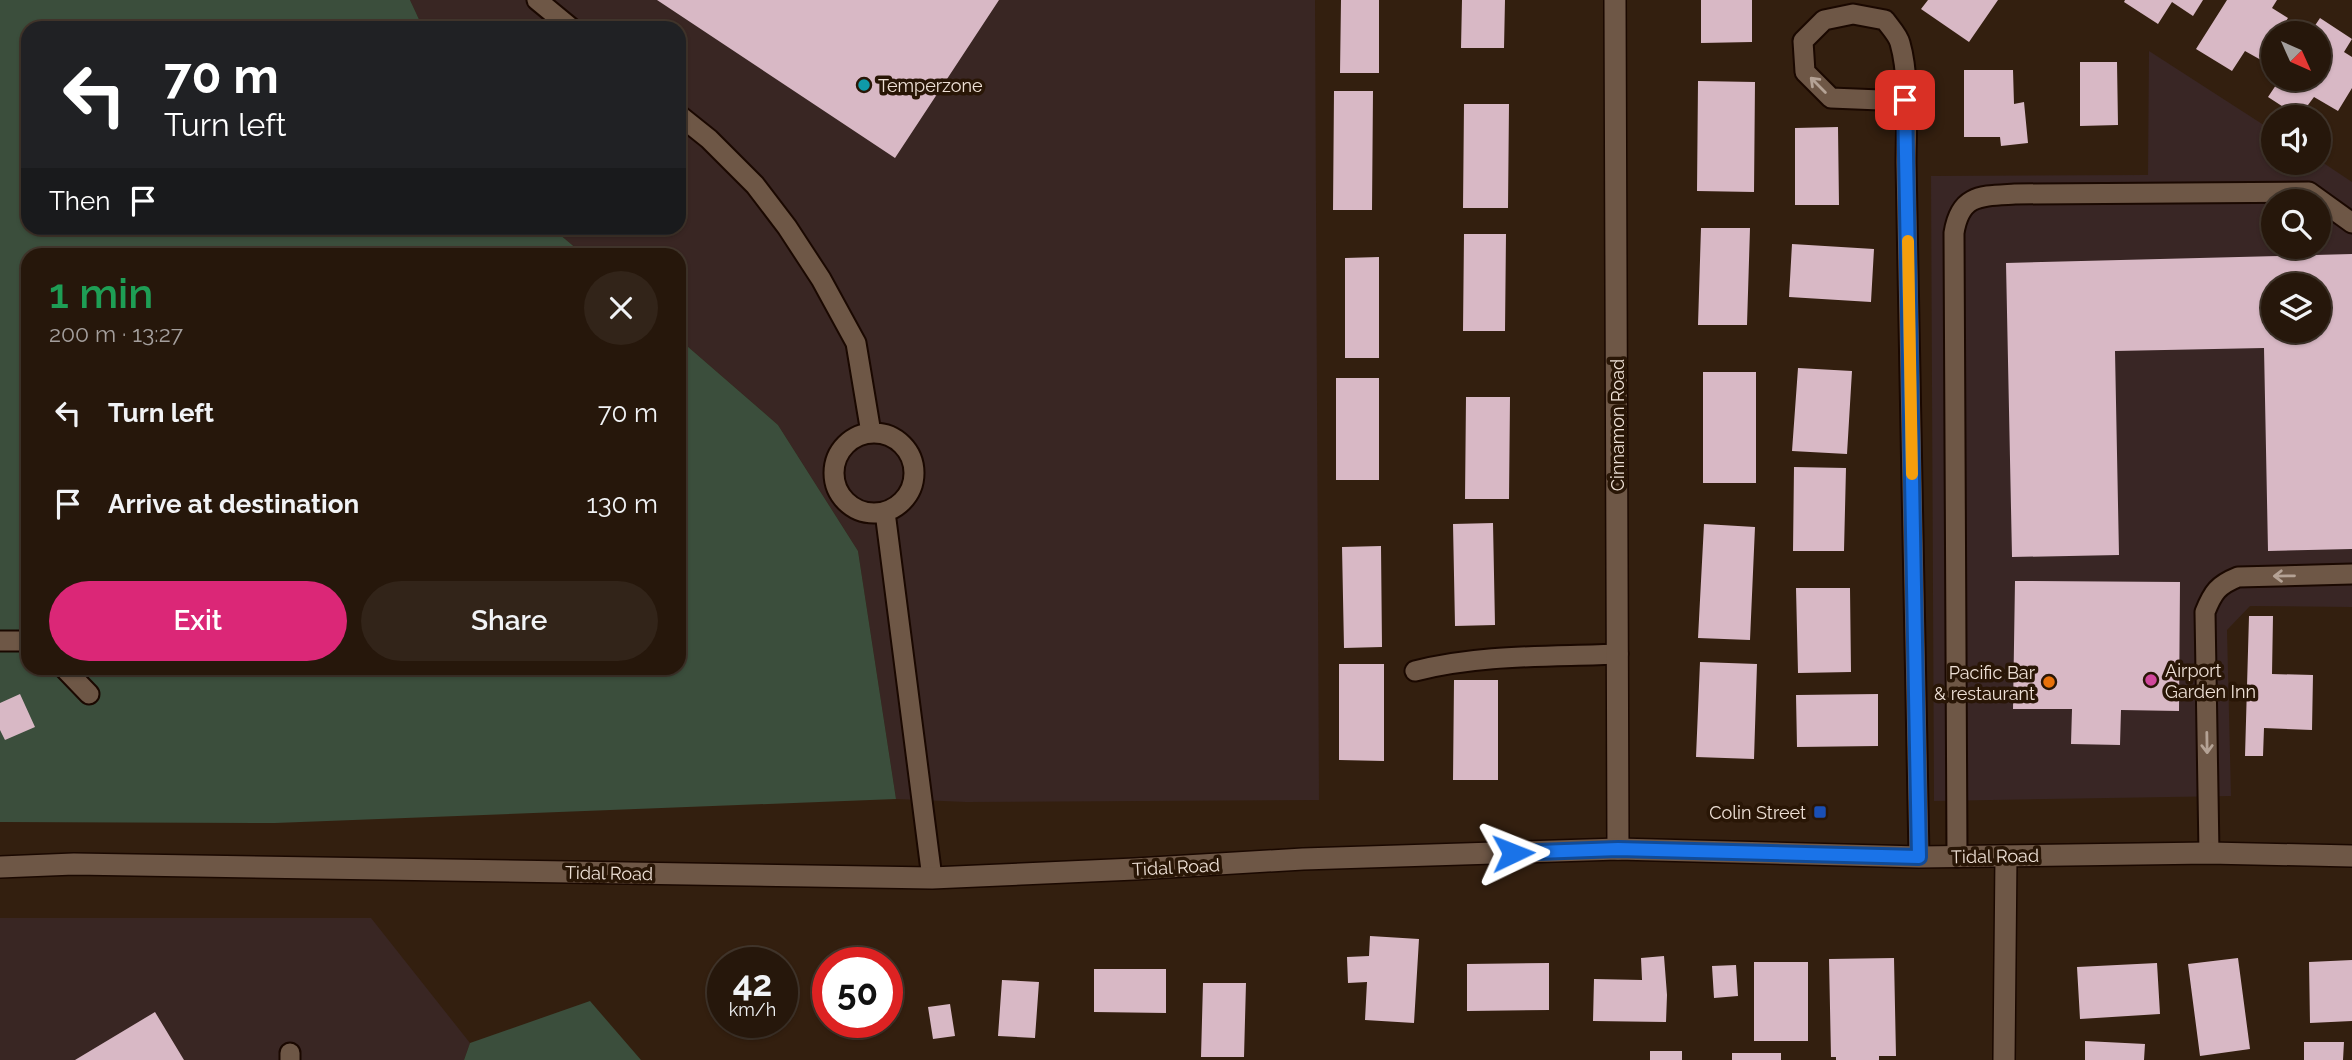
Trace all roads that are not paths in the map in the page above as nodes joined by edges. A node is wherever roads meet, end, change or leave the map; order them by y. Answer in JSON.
{"nodes":[{"id":1,"x":537,"y":0,"type":"edge"},
{"id":2,"x":1615,"y":0,"type":"edge"},
{"id":3,"x":562,"y":21,"type":"edge"},
{"id":4,"x":1905,"y":100,"type":"junction"},
{"id":5,"x":686,"y":121,"type":"edge"},
{"id":6,"x":2352,"y":223,"type":"edge"},
{"id":7,"x":871,"y":433,"type":"junction"},
{"id":8,"x":885,"y":512,"type":"junction"},
{"id":9,"x":2352,"y":574,"type":"edge"},
{"id":10,"x":0,"y":641,"type":"edge"},
{"id":11,"x":21,"y":641,"type":"edge"},
{"id":12,"x":1618,"y":654,"type":"junction"},
{"id":13,"x":1415,"y":671,"type":"dead end"},
{"id":14,"x":71,"y":675,"type":"edge"},
{"id":15,"x":89,"y":694,"type":"dead end"},
{"id":16,"x":1618,"y":849,"type":"junction"},
{"id":17,"x":2209,"y":853,"type":"junction"},
{"id":18,"x":2006,"y":856,"type":"junction"},
{"id":19,"x":2352,"y":856,"type":"edge"},
{"id":20,"x":1919,"y":857,"type":"junction"},
{"id":21,"x":1957,"y":857,"type":"junction"},
{"id":22,"x":0,"y":867,"type":"edge"},
{"id":23,"x":932,"y":878,"type":"junction"},
{"id":24,"x":2004,"y":1060,"type":"edge"}],
"edges":[{"from":1,"to":3,"type":"lane"},
{"from":2,"to":12,"type":"main road","name":"Cinnamon Road"},
{"from":4,"to":4,"type":"lane","one_way":true},
{"from":4,"to":20,"type":"lane"},
{"from":5,"to":7,"type":"lane"},
{"from":6,"to":21,"type":"lane"},
{"from":7,"to":8,"type":"lane"},
{"from":7,"to":8,"type":"lane"},
{"from":8,"to":23,"type":"lane"},
{"from":9,"to":17,"type":"lane","one_way":true},
{"from":10,"to":11,"type":"lane"},
{"from":12,"to":13,"type":"lane"},
{"from":12,"to":16,"type":"main road","name":"Cinnamon Road"},
{"from":14,"to":15,"type":"lane"},
{"from":16,"to":20,"type":"main road","name":"Tidal Road"},
{"from":16,"to":23,"type":"main road","name":"Tidal Road"},
{"from":17,"to":18,"type":"main road","name":"Tidal Road"},
{"from":17,"to":19,"type":"main road","name":"Tidal Road"},
{"from":18,"to":21,"type":"main road","name":"Tidal Road"},
{"from":18,"to":24,"type":"main road"},
{"from":20,"to":21,"type":"main road","name":"Tidal Road"},
{"from":22,"to":23,"type":"main road","name":"Tidal Road"}]}
